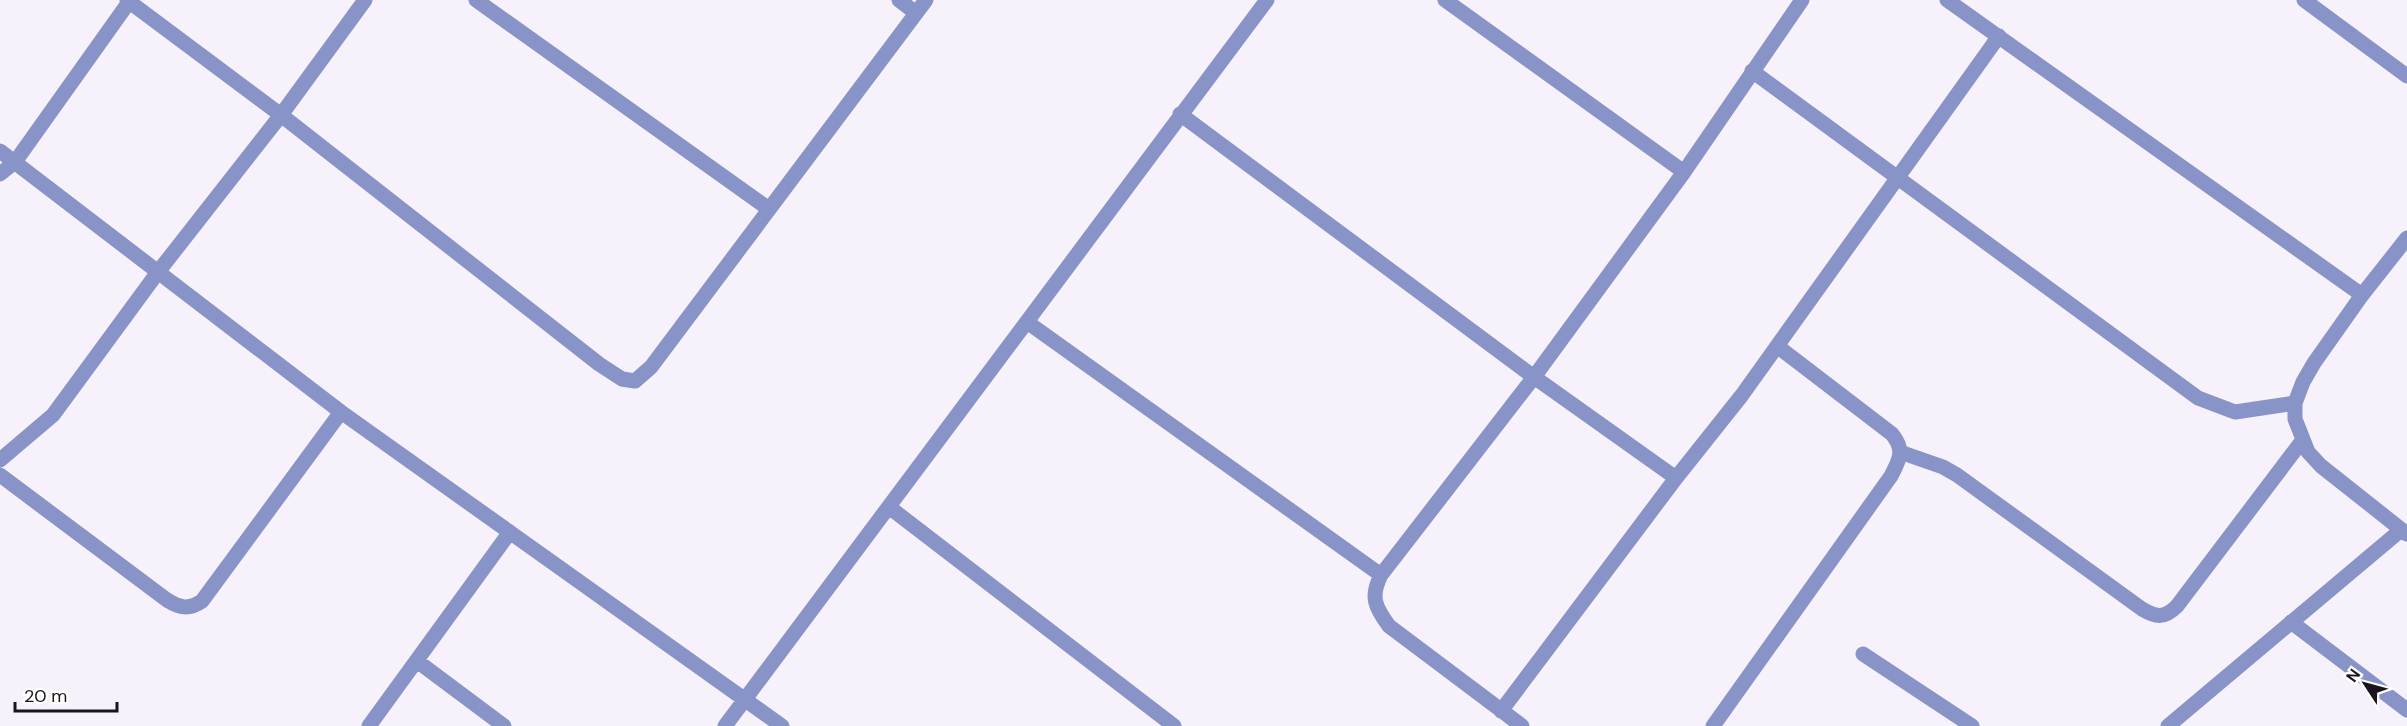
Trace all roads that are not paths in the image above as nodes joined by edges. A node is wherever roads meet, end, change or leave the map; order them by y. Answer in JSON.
{"nodes":[{"id":1,"x":365,"y":0,"type":"edge"},
{"id":2,"x":476,"y":0,"type":"edge"},
{"id":3,"x":899,"y":0,"type":"edge"},
{"id":4,"x":926,"y":0,"type":"edge"},
{"id":5,"x":1267,"y":0,"type":"edge"},
{"id":6,"x":1445,"y":0,"type":"edge"},
{"id":7,"x":1802,"y":0,"type":"edge"},
{"id":8,"x":1947,"y":0,"type":"edge"},
{"id":9,"x":2304,"y":0,"type":"edge"},
{"id":10,"x":128,"y":1,"type":"edge"},
{"id":11,"x":916,"y":13,"type":"junction"},
{"id":12,"x":1999,"y":36,"type":"junction"},
{"id":13,"x":1752,"y":71,"type":"junction"},
{"id":14,"x":2407,"y":76,"type":"edge"},
{"id":15,"x":1180,"y":114,"type":"junction"},
{"id":16,"x":281,"y":116,"type":"junction"},
{"id":17,"x":0,"y":151,"type":"edge"},
{"id":18,"x":15,"y":162,"type":"junction"},
{"id":19,"x":1684,"y":172,"type":"junction"},
{"id":20,"x":0,"y":174,"type":"edge"},
{"id":21,"x":1898,"y":178,"type":"junction"},
{"id":22,"x":769,"y":209,"type":"junction"},
{"id":23,"x":2407,"y":238,"type":"edge"},
{"id":24,"x":158,"y":272,"type":"junction"},
{"id":25,"x":2362,"y":295,"type":"junction"},
{"id":26,"x":1027,"y":322,"type":"junction"},
{"id":27,"x":1778,"y":346,"type":"junction"},
{"id":28,"x":1534,"y":377,"type":"junction"},
{"id":29,"x":2295,"y":403,"type":"junction"},
{"id":30,"x":341,"y":412,"type":"junction"},
{"id":31,"x":2302,"y":441,"type":"junction"},
{"id":32,"x":1900,"y":452,"type":"junction"},
{"id":33,"x":0,"y":460,"type":"edge"},
{"id":34,"x":0,"y":476,"type":"edge"},
{"id":35,"x":1676,"y":478,"type":"junction"},
{"id":36,"x":889,"y":507,"type":"junction"},
{"id":37,"x":510,"y":532,"type":"junction"},
{"id":38,"x":2404,"y":532,"type":"edge"},
{"id":39,"x":1381,"y":575,"type":"junction"},
{"id":40,"x":2291,"y":622,"type":"junction"},
{"id":41,"x":1863,"y":654,"type":"dead end"},
{"id":42,"x":417,"y":661,"type":"junction"},
{"id":43,"x":745,"y":699,"type":"junction"},
{"id":44,"x":2407,"y":710,"type":"edge"},
{"id":45,"x":1502,"y":711,"type":"junction"},
{"id":46,"x":369,"y":726,"type":"edge"},
{"id":47,"x":504,"y":726,"type":"edge"},
{"id":48,"x":725,"y":726,"type":"edge"},
{"id":49,"x":782,"y":726,"type":"edge"},
{"id":50,"x":1174,"y":726,"type":"edge"},
{"id":51,"x":1522,"y":726,"type":"edge"},
{"id":52,"x":1713,"y":726,"type":"edge"},
{"id":53,"x":1972,"y":726,"type":"edge"},
{"id":54,"x":2168,"y":726,"type":"edge"}],
"edges":[{"from":1,"to":16,"type":"street"},
{"from":2,"to":22,"type":"street"},
{"from":3,"to":11,"type":"street"},
{"from":4,"to":11,"type":"street"},
{"from":5,"to":15,"type":"street"},
{"from":6,"to":19,"type":"street"},
{"from":7,"to":13,"type":"street"},
{"from":8,"to":12,"type":"street"},
{"from":9,"to":14,"type":"street"},
{"from":10,"to":16,"type":"street"},
{"from":10,"to":18,"type":"street"},
{"from":11,"to":22,"type":"street"},
{"from":12,"to":21,"type":"street"},
{"from":12,"to":25,"type":"street"},
{"from":13,"to":19,"type":"street"},
{"from":13,"to":21,"type":"street"},
{"from":15,"to":26,"type":"street"},
{"from":15,"to":28,"type":"street"},
{"from":16,"to":22,"type":"street"},
{"from":16,"to":24,"type":"street"},
{"from":17,"to":18,"type":"street"},
{"from":18,"to":20,"type":"street"},
{"from":18,"to":24,"type":"street"},
{"from":19,"to":28,"type":"street"},
{"from":21,"to":27,"type":"street"},
{"from":21,"to":29,"type":"street"},
{"from":23,"to":25,"type":"street"},
{"from":24,"to":30,"type":"street"},
{"from":24,"to":33,"type":"street"},
{"from":25,"to":29,"type":"street"},
{"from":26,"to":36,"type":"street"},
{"from":26,"to":39,"type":"street"},
{"from":27,"to":32,"type":"street"},
{"from":27,"to":35,"type":"street"},
{"from":28,"to":35,"type":"street"},
{"from":28,"to":39,"type":"street"},
{"from":29,"to":31,"type":"street"},
{"from":30,"to":34,"type":"street"},
{"from":30,"to":37,"type":"street"},
{"from":31,"to":32,"type":"street"},
{"from":31,"to":38,"type":"street"},
{"from":32,"to":52,"type":"street"},
{"from":35,"to":45,"type":"street"},
{"from":36,"to":43,"type":"street"},
{"from":36,"to":50,"type":"street"},
{"from":37,"to":42,"type":"street"},
{"from":37,"to":43,"type":"street"},
{"from":38,"to":40,"type":"street"},
{"from":39,"to":45,"type":"street"},
{"from":40,"to":44,"type":"street"},
{"from":40,"to":54,"type":"street"},
{"from":41,"to":53,"type":"street"},
{"from":42,"to":46,"type":"street"},
{"from":42,"to":47,"type":"street"},
{"from":43,"to":48,"type":"street"},
{"from":43,"to":49,"type":"street"},
{"from":45,"to":51,"type":"street"}]}
